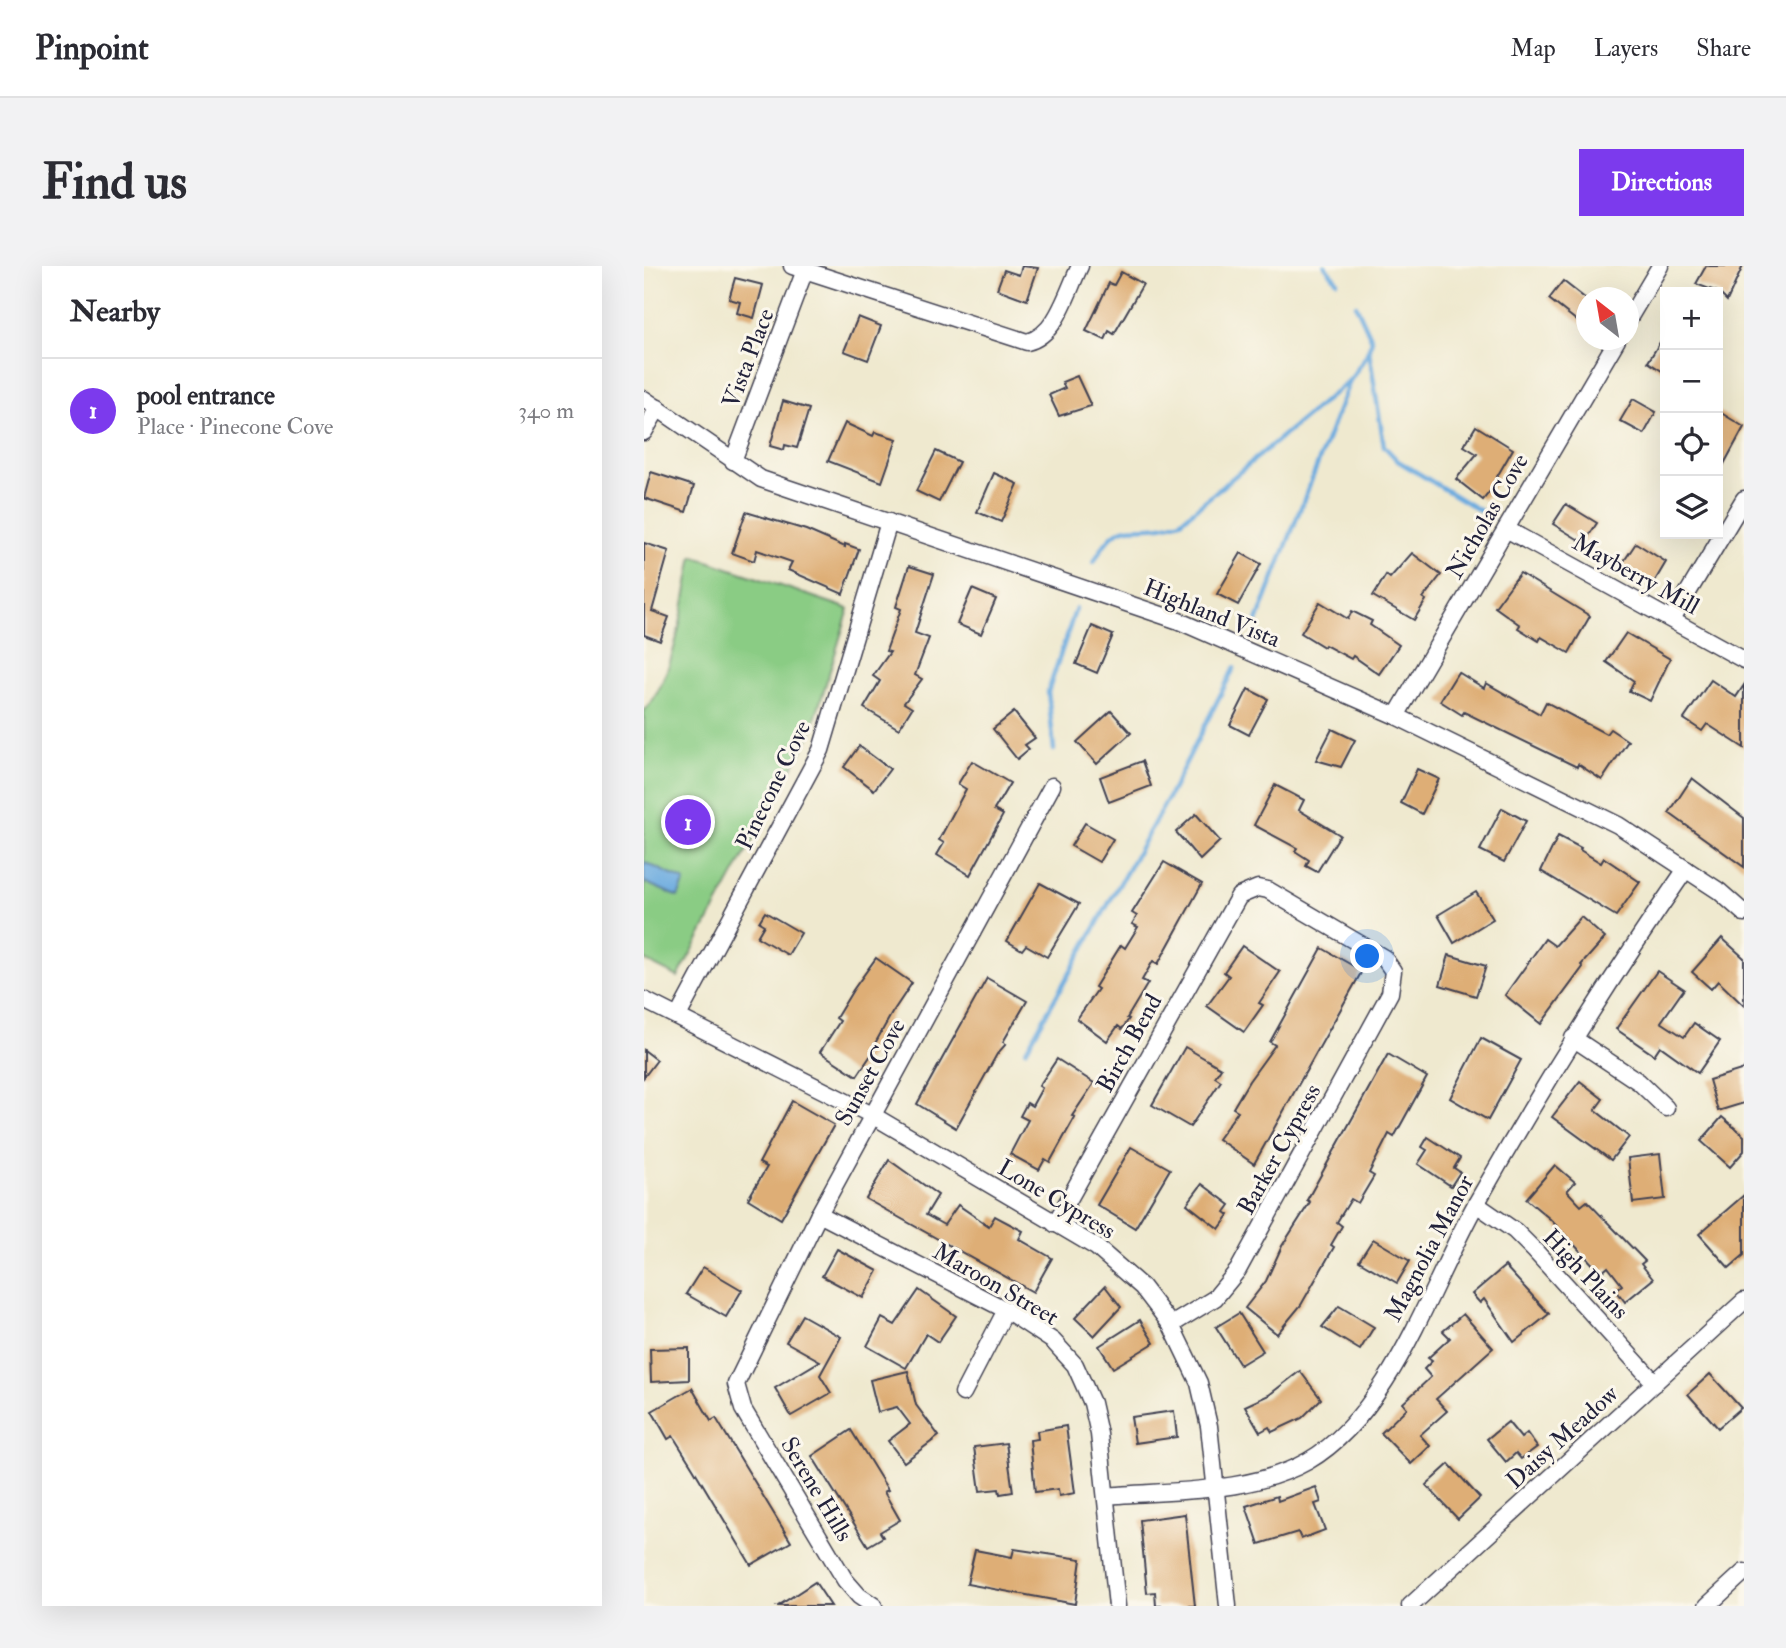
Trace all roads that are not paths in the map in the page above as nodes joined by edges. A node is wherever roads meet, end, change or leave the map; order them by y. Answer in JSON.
{"nodes":[{"id":1,"x":1080,"y":266,"type":"edge"},
{"id":2,"x":1659,"y":267,"type":"edge"},
{"id":3,"x":798,"y":268,"type":"edge"},
{"id":4,"x":1639,"y":302,"type":"edge"},
{"id":5,"x":1611,"y":350,"type":"edge"},
{"id":6,"x":651,"y":404,"type":"edge"},
{"id":7,"x":644,"y":432,"type":"edge"},
{"id":8,"x":733,"y":461,"type":"junction"},
{"id":9,"x":1744,"y":499,"type":"edge"},
{"id":10,"x":889,"y":522,"type":"junction"},
{"id":11,"x":1506,"y":529,"type":"junction"},
{"id":12,"x":1672,"y":619,"type":"junction"},
{"id":13,"x":1744,"y":660,"type":"edge"},
{"id":14,"x":1396,"y":716,"type":"junction"},
{"id":15,"x":1052,"y":786,"type":"dead end"},
{"id":16,"x":1686,"y":869,"type":"junction"},
{"id":17,"x":1248,"y":891,"type":"joint"},
{"id":18,"x":1744,"y":913,"type":"edge"},
{"id":19,"x":644,"y":1000,"type":"edge"},
{"id":20,"x":678,"y":1016,"type":"junction"},
{"id":21,"x":1573,"y":1038,"type":"junction"},
{"id":22,"x":1666,"y":1108,"type":"dead end"},
{"id":23,"x":872,"y":1115,"type":"junction"},
{"id":24,"x":1476,"y":1205,"type":"junction"},
{"id":25,"x":819,"y":1214,"type":"junction"},
{"id":26,"x":1055,"y":1224,"type":"junction"},
{"id":27,"x":1744,"y":1301,"type":"edge"},
{"id":28,"x":1006,"y":1310,"type":"junction"},
{"id":29,"x":1171,"y":1325,"type":"junction"},
{"id":30,"x":1655,"y":1383,"type":"junction"},
{"id":31,"x":736,"y":1384,"type":"joint"},
{"id":32,"x":963,"y":1393,"type":"dead end"},
{"id":33,"x":1216,"y":1486,"type":"junction"},
{"id":34,"x":1106,"y":1496,"type":"junction"},
{"id":35,"x":1744,"y":1572,"type":"edge"},
{"id":36,"x":874,"y":1606,"type":"edge"},
{"id":37,"x":1117,"y":1606,"type":"edge"},
{"id":38,"x":1228,"y":1606,"type":"edge"},
{"id":39,"x":1410,"y":1606,"type":"edge"},
{"id":40,"x":1707,"y":1606,"type":"edge"}],
"edges":[{"from":1,"to":3,"type":"street"},
{"from":2,"to":4,"type":"street"},
{"from":3,"to":8,"type":"street","name":"Vista Place"},
{"from":5,"to":11,"type":"street","name":"Nicholas Cove"},
{"from":6,"to":7,"type":"street"},
{"from":6,"to":8,"type":"street","name":"Highland Vista"},
{"from":8,"to":10,"type":"street","name":"Highland Vista"},
{"from":9,"to":12,"type":"street"},
{"from":10,"to":14,"type":"street","name":"Highland Vista"},
{"from":10,"to":20,"type":"street","name":"Pinecone Cove"},
{"from":11,"to":12,"type":"street","name":"Mayberry Mill"},
{"from":11,"to":14,"type":"street","name":"Nicholas Cove"},
{"from":12,"to":13,"type":"street","name":"Mayberry Mill"},
{"from":14,"to":16,"type":"street","name":"Highland Vista"},
{"from":15,"to":23,"type":"street","name":"Sunset Cove"},
{"from":16,"to":18,"type":"street","name":"Highland Vista"},
{"from":16,"to":21,"type":"street","name":"Magnolia Manor"},
{"from":17,"to":26,"type":"street","name":"Birch Bend"},
{"from":17,"to":29,"type":"street","name":"Barker Cypress"},
{"from":19,"to":20,"type":"street","name":"Lone Cypress"},
{"from":20,"to":23,"type":"street","name":"Lone Cypress"},
{"from":21,"to":22,"type":"street"},
{"from":21,"to":24,"type":"street","name":"Magnolia Manor"},
{"from":23,"to":25,"type":"street","name":"Sunset Cove"},
{"from":23,"to":26,"type":"street","name":"Lone Cypress"},
{"from":24,"to":30,"type":"street","name":"High Plains"},
{"from":24,"to":33,"type":"street","name":"Magnolia Manor"},
{"from":25,"to":28,"type":"street","name":"Maroon Street"},
{"from":25,"to":31,"type":"street","name":"Sunset Cove"},
{"from":26,"to":29,"type":"street","name":"Lone Cypress"},
{"from":27,"to":30,"type":"street","name":"Daisy Meadow"},
{"from":28,"to":32,"type":"street"},
{"from":28,"to":34,"type":"street","name":"Maroon Street"},
{"from":29,"to":33,"type":"street","name":"Lone Cypress"},
{"from":30,"to":39,"type":"street","name":"Daisy Meadow"},
{"from":31,"to":36,"type":"street","name":"Serene Hills"},
{"from":33,"to":34,"type":"street","name":"Magnolia Manor"},
{"from":33,"to":38,"type":"street","name":"Lone Cypress"},
{"from":34,"to":37,"type":"street","name":"Maroon Street"},
{"from":35,"to":40,"type":"street"}]}
